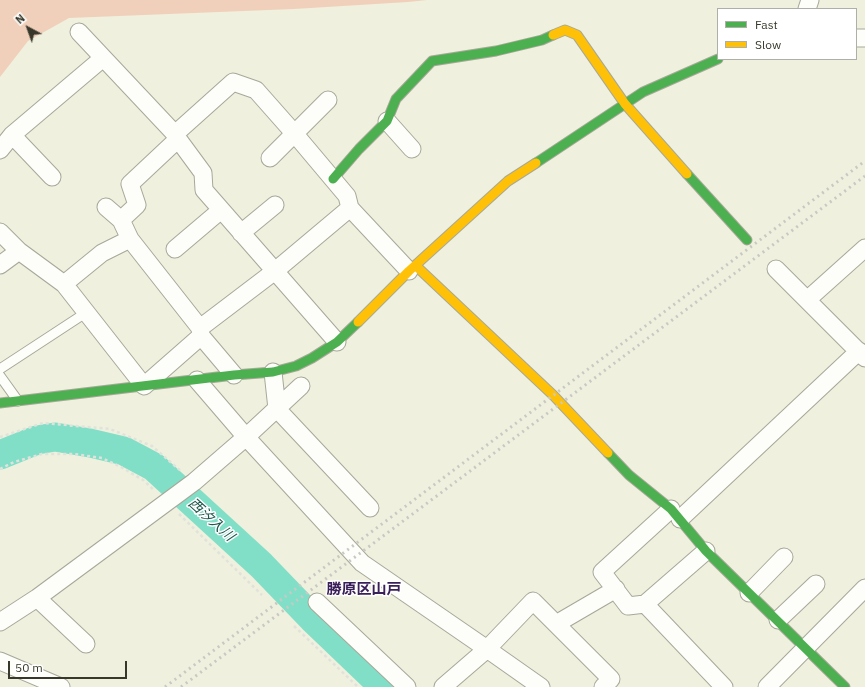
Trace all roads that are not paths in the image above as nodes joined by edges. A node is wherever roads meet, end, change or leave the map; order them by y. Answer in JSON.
{"nodes":[{"id":1,"x":79,"y":32,"type":"dead end"},
{"id":2,"x":103,"y":58,"type":"junction"},
{"id":3,"x":717,"y":59,"type":"edge"},
{"id":4,"x":328,"y":100,"type":"dead end"},
{"id":5,"x":625,"y":104,"type":"junction"},
{"id":6,"x":387,"y":121,"type":"junction"},
{"id":7,"x":294,"y":133,"type":"junction"},
{"id":8,"x":12,"y":135,"type":"junction"},
{"id":9,"x":177,"y":136,"type":"junction"},
{"id":10,"x":412,"y":149,"type":"dead end"},
{"id":11,"x":0,"y":150,"type":"edge"},
{"id":12,"x":270,"y":158,"type":"dead end"},
{"id":13,"x":52,"y":177,"type":"dead end"},
{"id":14,"x":333,"y":179,"type":"junction"},
{"id":15,"x":275,"y":205,"type":"dead end"},
{"id":16,"x":106,"y":207,"type":"dead end"},
{"id":17,"x":350,"y":208,"type":"junction"},
{"id":18,"x":221,"y":210,"type":"junction"},
{"id":19,"x":121,"y":220,"type":"junction"},
{"id":20,"x":0,"y":232,"type":"edge"},
{"id":21,"x":241,"y":233,"type":"junction"},
{"id":22,"x":130,"y":239,"type":"junction"},
{"id":23,"x":747,"y":240,"type":"dead end"},
{"id":24,"x":865,"y":248,"type":"edge"},
{"id":25,"x":175,"y":249,"type":"dead end"},
{"id":26,"x":19,"y":251,"type":"junction"},
{"id":27,"x":0,"y":266,"type":"edge"},
{"id":28,"x":413,"y":268,"type":"junction"},
{"id":29,"x":776,"y":269,"type":"dead end"},
{"id":30,"x":275,"y":272,"type":"junction"},
{"id":31,"x":64,"y":284,"type":"junction"},
{"id":32,"x":807,"y":300,"type":"junction"},
{"id":33,"x":87,"y":312,"type":"junction"},
{"id":34,"x":200,"y":332,"type":"junction"},
{"id":35,"x":337,"y":342,"type":"junction"},
{"id":36,"x":862,"y":354,"type":"edge"},
{"id":37,"x":0,"y":369,"type":"edge"},
{"id":38,"x":272,"y":372,"type":"junction"},
{"id":39,"x":234,"y":375,"type":"junction"},
{"id":40,"x":0,"y":376,"type":"edge"},
{"id":41,"x":197,"y":380,"type":"junction"},
{"id":42,"x":144,"y":386,"type":"junction"},
{"id":43,"x":301,"y":386,"type":"dead end"},
{"id":44,"x":18,"y":401,"type":"junction"},
{"id":45,"x":0,"y":403,"type":"edge"},
{"id":46,"x":277,"y":409,"type":"junction"},
{"id":47,"x":246,"y":437,"type":"junction"},
{"id":48,"x":370,"y":508,"type":"dead end"},
{"id":49,"x":675,"y":514,"type":"junction"},
{"id":50,"x":706,"y":551,"type":"junction"},
{"id":51,"x":784,"y":557,"type":"dead end"},
{"id":52,"x":816,"y":584,"type":"dead end"},
{"id":53,"x":865,"y":588,"type":"edge"},
{"id":54,"x":616,"y":590,"type":"junction"},
{"id":55,"x":749,"y":592,"type":"junction"},
{"id":56,"x":37,"y":598,"type":"junction"},
{"id":57,"x":317,"y":602,"type":"dead end"},
{"id":58,"x":645,"y":604,"type":"junction"},
{"id":59,"x":778,"y":620,"type":"junction"},
{"id":60,"x":0,"y":622,"type":"edge"},
{"id":61,"x":556,"y":624,"type":"junction"},
{"id":62,"x":86,"y":644,"type":"dead end"},
{"id":63,"x":806,"y":648,"type":"junction"},
{"id":64,"x":487,"y":649,"type":"junction"},
{"id":65,"x":0,"y":661,"type":"edge"},
{"id":66,"x":61,"y":687,"type":"edge"},
{"id":67,"x":407,"y":687,"type":"edge"},
{"id":68,"x":443,"y":687,"type":"edge"},
{"id":69,"x":541,"y":687,"type":"edge"},
{"id":70,"x":603,"y":687,"type":"edge"},
{"id":71,"x":724,"y":687,"type":"edge"},
{"id":72,"x":767,"y":687,"type":"edge"},
{"id":73,"x":845,"y":687,"type":"edge"}],
"edges":[{"from":1,"to":2,"type":"street"},
{"from":2,"to":8,"type":"street"},
{"from":2,"to":9,"type":"street"},
{"from":3,"to":5,"type":"street"},
{"from":4,"to":7,"type":"street"},
{"from":5,"to":6,"type":"street"},
{"from":5,"to":23,"type":"street"},
{"from":5,"to":28,"type":"street"},
{"from":6,"to":10,"type":"street"},
{"from":6,"to":14,"type":"street"},
{"from":7,"to":9,"type":"street"},
{"from":7,"to":12,"type":"street"},
{"from":7,"to":14,"type":"street"},
{"from":8,"to":11,"type":"street"},
{"from":8,"to":13,"type":"street"},
{"from":9,"to":18,"type":"street"},
{"from":9,"to":19,"type":"street"},
{"from":14,"to":17,"type":"street"},
{"from":15,"to":21,"type":"street"},
{"from":16,"to":19,"type":"street"},
{"from":17,"to":28,"type":"street"},
{"from":17,"to":30,"type":"street"},
{"from":18,"to":21,"type":"street"},
{"from":18,"to":25,"type":"street"},
{"from":19,"to":22,"type":"street"},
{"from":20,"to":26,"type":"street"},
{"from":21,"to":30,"type":"street"},
{"from":22,"to":31,"type":"street"},
{"from":22,"to":34,"type":"street"},
{"from":24,"to":32,"type":"street"},
{"from":26,"to":27,"type":"street"},
{"from":26,"to":31,"type":"street"},
{"from":28,"to":35,"type":"street"},
{"from":28,"to":49,"type":"street"},
{"from":29,"to":32,"type":"street"},
{"from":30,"to":34,"type":"street"},
{"from":30,"to":35,"type":"street"},
{"from":31,"to":33,"type":"street"},
{"from":32,"to":36,"type":"street"},
{"from":33,"to":37,"type":"lane"},
{"from":33,"to":42,"type":"street"},
{"from":34,"to":39,"type":"street"},
{"from":34,"to":42,"type":"street"},
{"from":35,"to":38,"type":"street"},
{"from":36,"to":49,"type":"street"},
{"from":38,"to":39,"type":"street"},
{"from":38,"to":46,"type":"street"},
{"from":39,"to":41,"type":"street"},
{"from":40,"to":44,"type":"lane"},
{"from":41,"to":42,"type":"street"},
{"from":41,"to":47,"type":"street"},
{"from":42,"to":44,"type":"street"},
{"from":43,"to":46,"type":"street"},
{"from":44,"to":45,"type":"street"},
{"from":46,"to":47,"type":"street"},
{"from":46,"to":48,"type":"street"},
{"from":47,"to":56,"type":"street"},
{"from":47,"to":64,"type":"street"},
{"from":49,"to":50,"type":"street"},
{"from":49,"to":54,"type":"street"},
{"from":50,"to":55,"type":"street"},
{"from":50,"to":58,"type":"street"},
{"from":51,"to":55,"type":"street"},
{"from":52,"to":59,"type":"street"},
{"from":53,"to":63,"type":"street"},
{"from":54,"to":58,"type":"street"},
{"from":54,"to":61,"type":"street"},
{"from":55,"to":59,"type":"street"},
{"from":56,"to":60,"type":"street"},
{"from":56,"to":62,"type":"street"},
{"from":57,"to":67,"type":"street"},
{"from":58,"to":71,"type":"street"},
{"from":59,"to":63,"type":"street"},
{"from":61,"to":64,"type":"street"},
{"from":61,"to":70,"type":"street"},
{"from":63,"to":72,"type":"street"},
{"from":63,"to":73,"type":"street"},
{"from":64,"to":68,"type":"street"},
{"from":64,"to":69,"type":"street"},
{"from":65,"to":66,"type":"street"}]}
